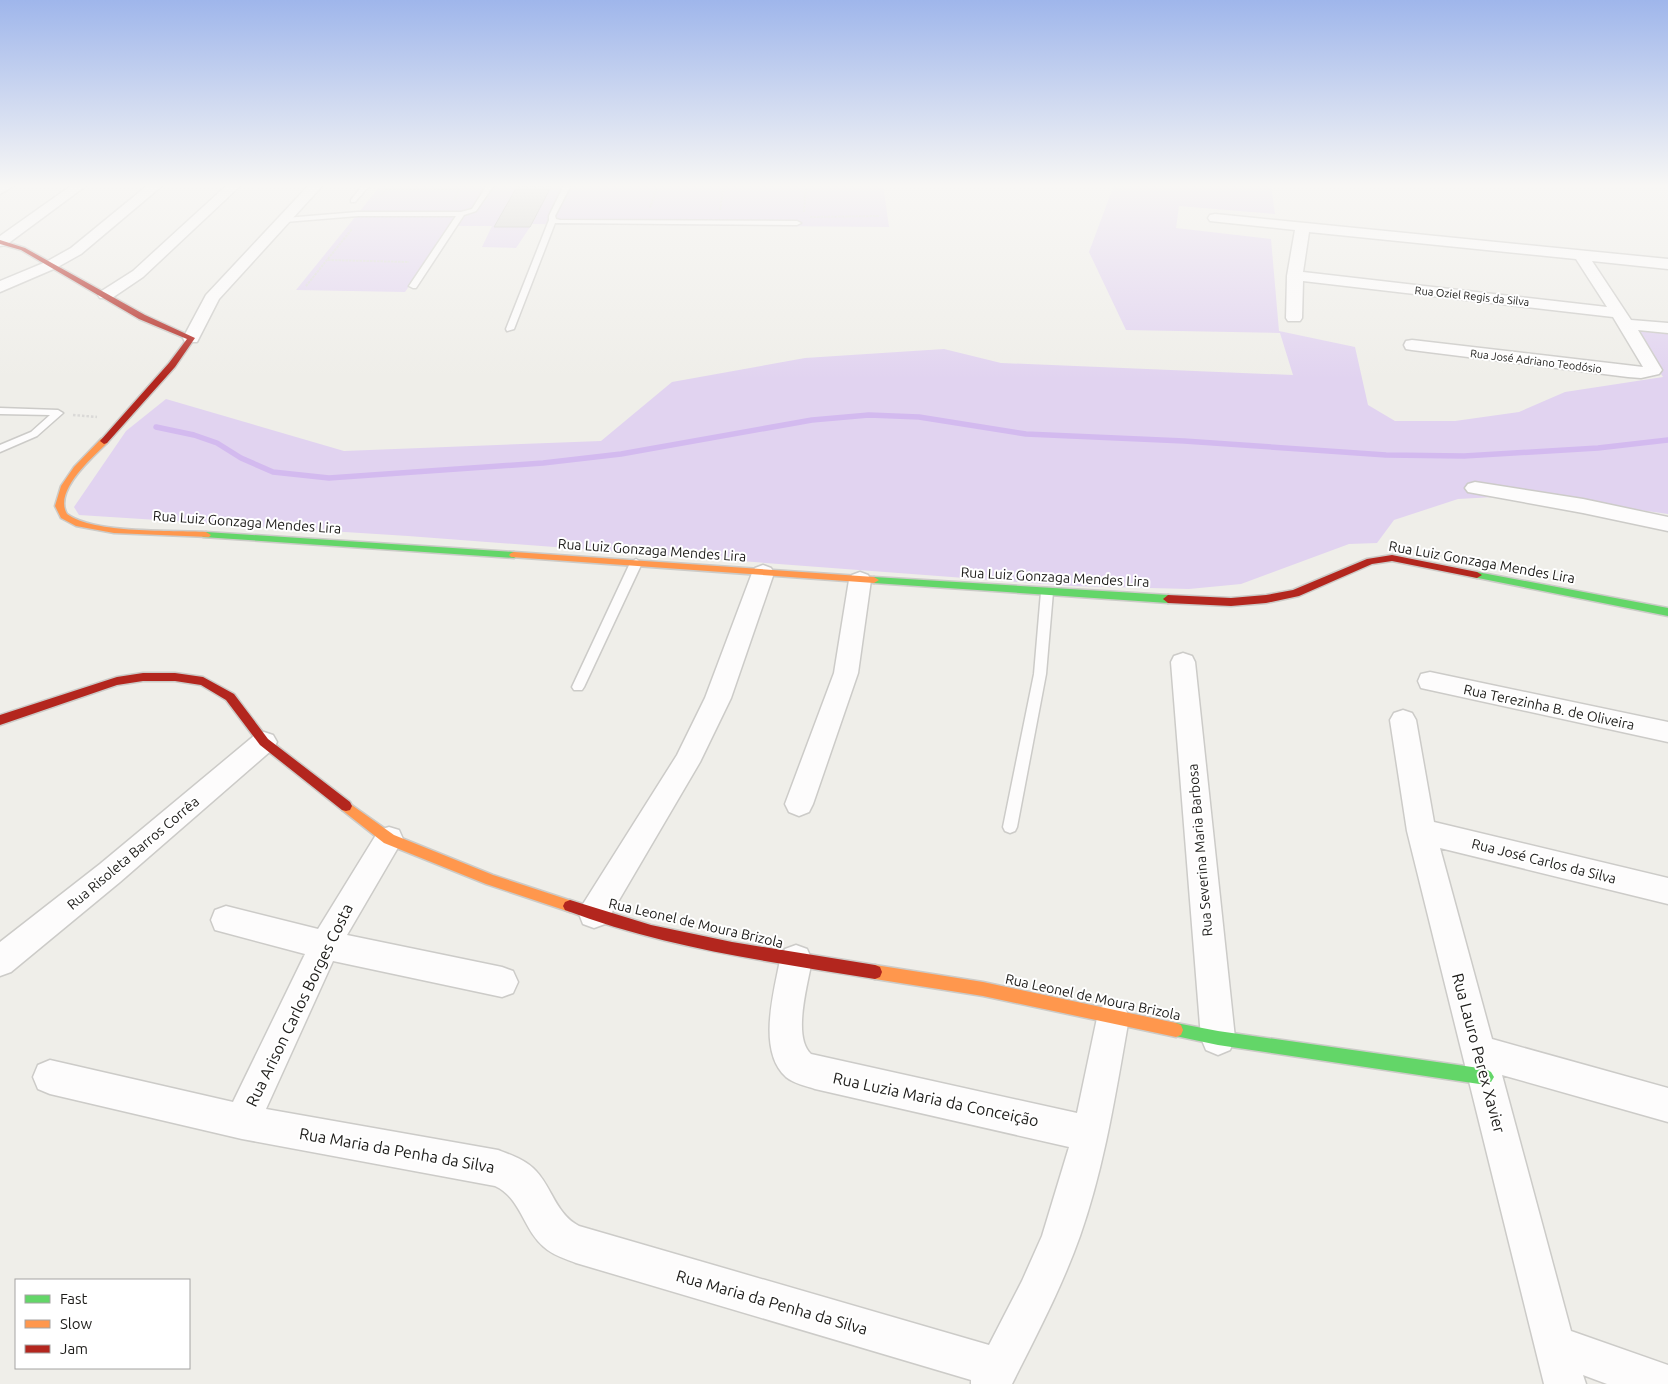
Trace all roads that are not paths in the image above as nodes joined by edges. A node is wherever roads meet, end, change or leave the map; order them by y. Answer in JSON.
{"nodes":[{"id":1,"x":24,"y":250,"type":"edge"},
{"id":2,"x":77,"y":250,"type":"edge"},
{"id":3,"x":165,"y":250,"type":"edge"},
{"id":4,"x":258,"y":250,"type":"edge"},
{"id":5,"x":437,"y":250,"type":"edge"},
{"id":6,"x":541,"y":250,"type":"edge"},
{"id":7,"x":1299,"y":250,"type":"edge"},
{"id":8,"x":1517,"y":250,"type":"edge"},
{"id":9,"x":1581,"y":256,"type":"junction"},
{"id":10,"x":1668,"y":264,"type":"edge"},
{"id":11,"x":51,"y":265,"type":"junction"},
{"id":12,"x":1295,"y":276,"type":"junction"},
{"id":13,"x":412,"y":286,"type":"dead end"},
{"id":14,"x":0,"y":287,"type":"edge"},
{"id":15,"x":106,"y":295,"type":"junction"},
{"id":16,"x":1294,"y":318,"type":"dead end"},
{"id":17,"x":1623,"y":318,"type":"junction"},
{"id":18,"x":1668,"y":328,"type":"edge"},
{"id":19,"x":510,"y":329,"type":"dead end"},
{"id":20,"x":191,"y":338,"type":"junction"},
{"id":21,"x":1412,"y":345,"type":"dead end"},
{"id":22,"x":0,"y":411,"type":"edge"},
{"id":23,"x":0,"y":449,"type":"edge"},
{"id":24,"x":1475,"y":488,"type":"dead end"},
{"id":25,"x":1668,"y":524,"type":"edge"},
{"id":26,"x":636,"y":563,"type":"junction"},
{"id":27,"x":763,"y":573,"type":"junction"},
{"id":28,"x":860,"y":580,"type":"junction"},
{"id":29,"x":1047,"y":592,"type":"junction"},
{"id":30,"x":1668,"y":612,"type":"edge"},
{"id":31,"x":1182,"y":662,"type":"dead end"},
{"id":32,"x":1430,"y":681,"type":"dead end"},
{"id":33,"x":578,"y":688,"type":"dead end"},
{"id":34,"x":0,"y":720,"type":"edge"},
{"id":35,"x":1403,"y":720,"type":"dead end"},
{"id":36,"x":1668,"y":732,"type":"edge"},
{"id":37,"x":264,"y":742,"type":"junction"},
{"id":38,"x":799,"y":804,"type":"dead end"},
{"id":39,"x":1010,"y":827,"type":"dead end"},
{"id":40,"x":1421,"y":831,"type":"junction"},
{"id":41,"x":389,"y":839,"type":"junction"},
{"id":42,"x":1668,"y":891,"type":"edge"},
{"id":43,"x":594,"y":914,"type":"junction"},
{"id":44,"x":226,"y":920,"type":"dead end"},
{"id":45,"x":325,"y":945,"type":"junction"},
{"id":46,"x":796,"y":960,"type":"junction"},
{"id":47,"x":0,"y":961,"type":"edge"},
{"id":48,"x":502,"y":982,"type":"dead end"},
{"id":49,"x":1113,"y":1018,"type":"junction"},
{"id":50,"x":1218,"y":1038,"type":"junction"},
{"id":51,"x":1482,"y":1064,"type":"junction"},
{"id":52,"x":50,"y":1077,"type":"dead end"},
{"id":53,"x":1668,"y":1105,"type":"edge"},
{"id":54,"x":242,"y":1122,"type":"junction"},
{"id":55,"x":1090,"y":1134,"type":"junction"},
{"id":56,"x":1557,"y":1346,"type":"junction"},
{"id":57,"x":994,"y":1376,"type":"edge"},
{"id":58,"x":1565,"y":1384,"type":"edge"},
{"id":59,"x":1664,"y":1384,"type":"edge"}],
"edges":[{"from":1,"to":11,"type":"street"},
{"from":2,"to":11,"type":"street"},
{"from":3,"to":15,"type":"street"},
{"from":4,"to":20,"type":"street"},
{"from":5,"to":13,"type":"lane"},
{"from":6,"to":19,"type":"lane"},
{"from":7,"to":12,"type":"street"},
{"from":8,"to":9,"type":"street"},
{"from":9,"to":10,"type":"street"},
{"from":9,"to":17,"type":"street"},
{"from":11,"to":14,"type":"street"},
{"from":11,"to":15,"type":"street"},
{"from":12,"to":16,"type":"street"},
{"from":12,"to":17,"type":"street","name":"Rua Oziel Regis da Silva"},
{"from":15,"to":20,"type":"street"},
{"from":17,"to":18,"type":"street","name":"Rua Oziel Regis da Silva"},
{"from":17,"to":21,"type":"street","name":"Rua José Adriano Teodósio"},
{"from":20,"to":26,"type":"street","name":"Rua Luiz Gonzaga Mendes Lira"},
{"from":22,"to":23,"type":"lane"},
{"from":24,"to":25,"type":"street"},
{"from":26,"to":27,"type":"street","name":"Rua Luiz Gonzaga Mendes Lira"},
{"from":26,"to":33,"type":"lane"},
{"from":27,"to":28,"type":"street","name":"Rua Luiz Gonzaga Mendes Lira"},
{"from":27,"to":43,"type":"street"},
{"from":28,"to":29,"type":"street","name":"Rua Luiz Gonzaga Mendes Lira"},
{"from":28,"to":38,"type":"street"},
{"from":29,"to":30,"type":"street","name":"Rua Luiz Gonzaga Mendes Lira"},
{"from":29,"to":39,"type":"lane"},
{"from":31,"to":50,"type":"street","name":"Rua Severina Maria Barbosa"},
{"from":32,"to":36,"type":"street","name":"Rua Terezinha B. de Oliveira"},
{"from":34,"to":37,"type":"street","name":"Rua Leonel de Moura Brizola"},
{"from":35,"to":40,"type":"street","name":"Rua Lauro Perex Xavier"},
{"from":37,"to":41,"type":"street","name":"Rua Leonel de Moura Brizola"},
{"from":37,"to":47,"type":"street","name":"Rua Risoleta Barros Corrêa"},
{"from":40,"to":42,"type":"street","name":"Rua José Carlos da Silva"},
{"from":40,"to":51,"type":"street","name":"Rua Lauro Perex Xavier"},
{"from":41,"to":43,"type":"street","name":"Rua Leonel de Moura Brizola"},
{"from":41,"to":45,"type":"street","name":"Rua Arison Carlos Borges Costa"},
{"from":43,"to":46,"type":"street","name":"Rua Leonel de Moura Brizola"},
{"from":44,"to":45,"type":"street"},
{"from":45,"to":48,"type":"street"},
{"from":45,"to":54,"type":"street","name":"Rua Arison Carlos Borges Costa"},
{"from":46,"to":49,"type":"street","name":"Rua Leonel de Moura Brizola"},
{"from":46,"to":55,"type":"street","name":"Rua Luzia Maria da Conceição"},
{"from":49,"to":50,"type":"street","name":"Rua Leonel de Moura Brizola"},
{"from":49,"to":55,"type":"street"},
{"from":50,"to":51,"type":"street","name":"Rua Leonel de Moura Brizola"},
{"from":51,"to":53,"type":"street"},
{"from":51,"to":56,"type":"street","name":"Rua Lauro Perex Xavier"},
{"from":52,"to":54,"type":"street","name":"Rua Maria da Penha da Silva"},
{"from":54,"to":57,"type":"street","name":"Rua Maria da Penha da Silva"},
{"from":55,"to":57,"type":"street"},
{"from":56,"to":58,"type":"street","name":"Rua Lauro Perex Xavier"},
{"from":56,"to":59,"type":"street"}]}
